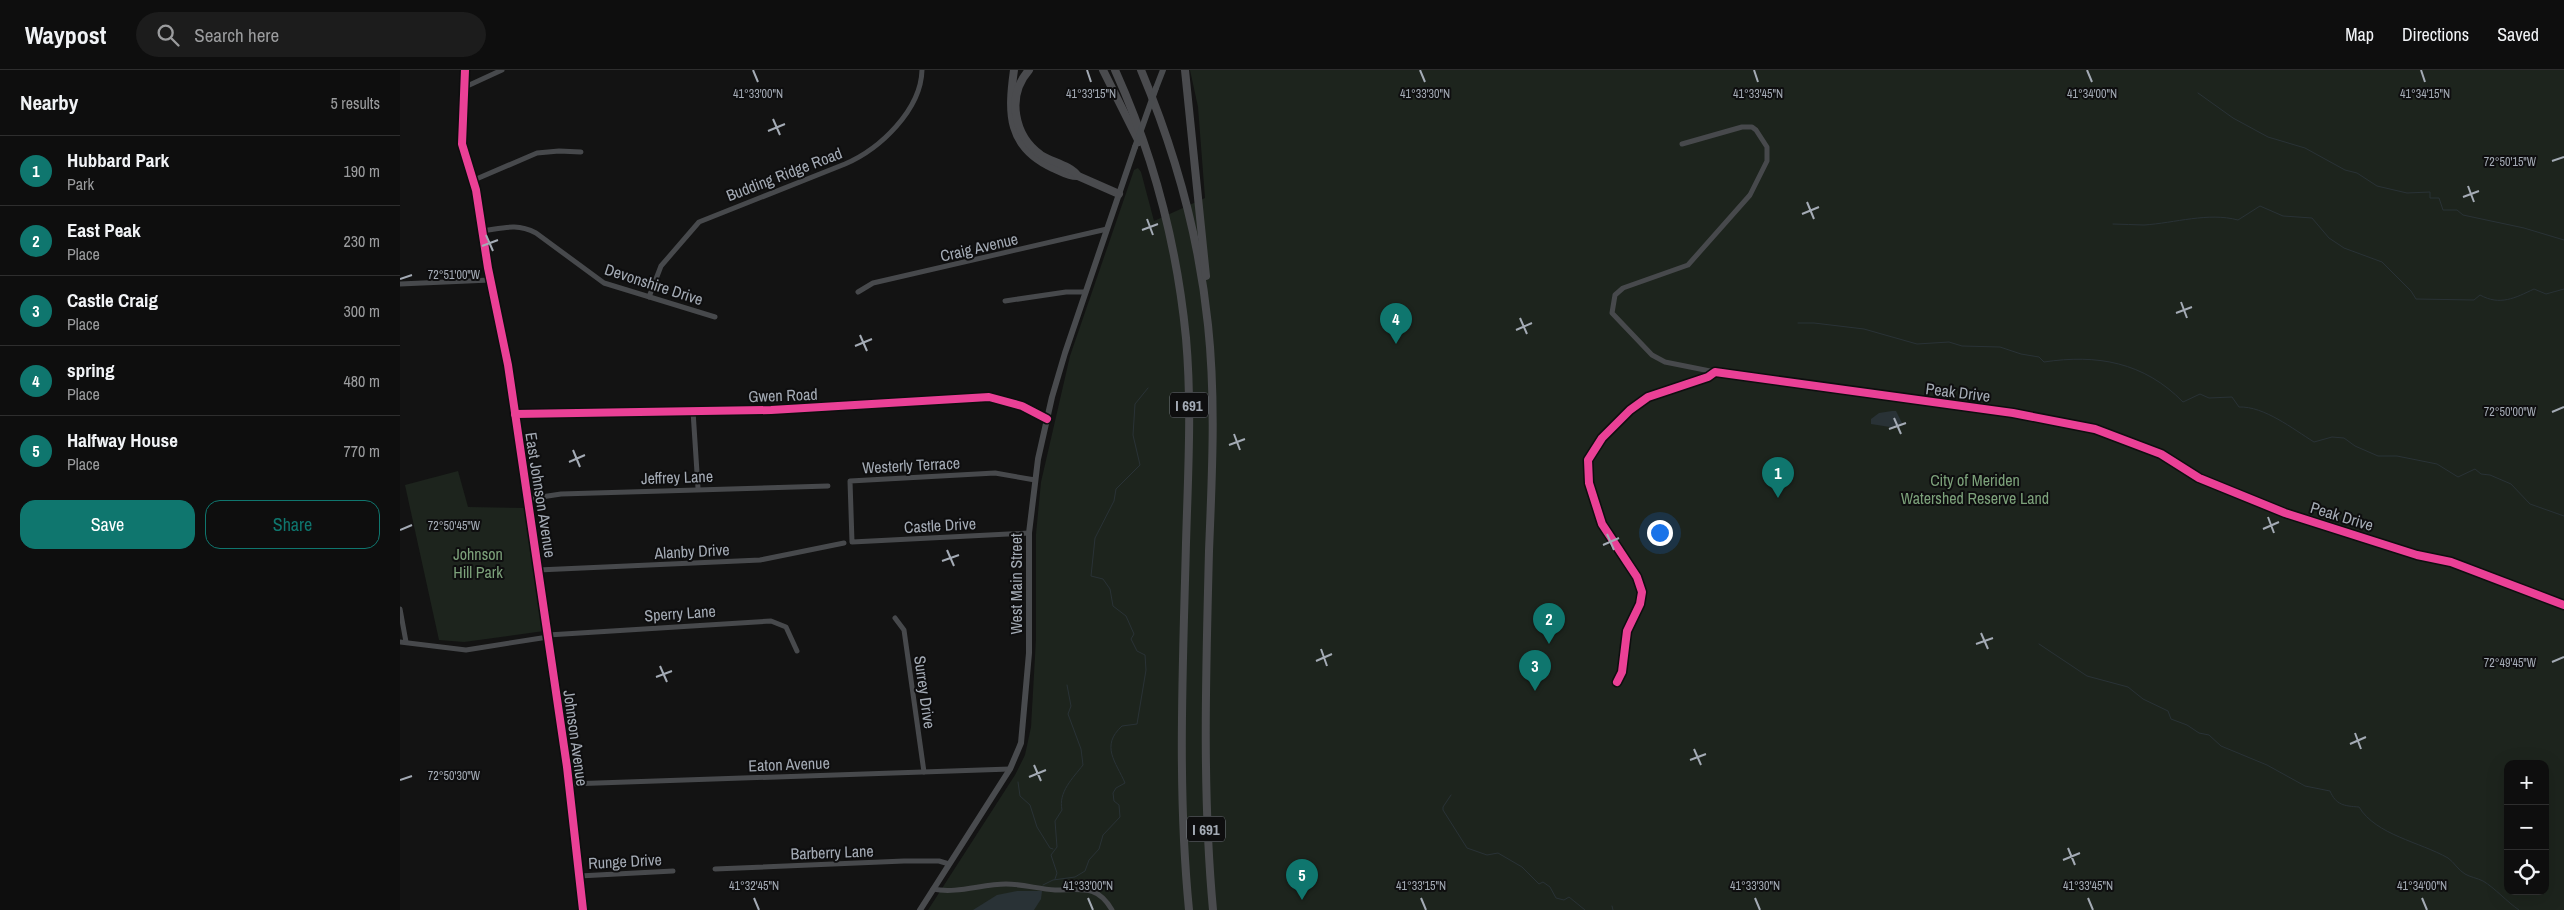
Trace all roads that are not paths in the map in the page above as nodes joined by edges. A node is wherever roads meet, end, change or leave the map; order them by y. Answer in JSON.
{"nodes":[{"id":1,"x":465,"y":70,"type":"edge"},
{"id":2,"x":502,"y":70,"type":"edge"},
{"id":3,"x":922,"y":70,"type":"edge"},
{"id":4,"x":1014,"y":70,"type":"edge"},
{"id":5,"x":1028,"y":70,"type":"edge"},
{"id":6,"x":1103,"y":70,"type":"edge"},
{"id":7,"x":1115,"y":70,"type":"edge"},
{"id":8,"x":1141,"y":70,"type":"edge"},
{"id":9,"x":1163,"y":70,"type":"edge"},
{"id":10,"x":1185,"y":70,"type":"edge"},
{"id":11,"x":465,"y":87,"type":"junction"},
{"id":12,"x":1682,"y":144,"type":"dead end"},
{"id":13,"x":581,"y":152,"type":"dead end"},
{"id":14,"x":1154,"y":175,"type":"junction"},
{"id":15,"x":1078,"y":176,"type":"junction"},
{"id":16,"x":474,"y":180,"type":"junction"},
{"id":17,"x":1118,"y":194,"type":"junction"},
{"id":18,"x":1107,"y":229,"type":"junction"},
{"id":19,"x":482,"y":231,"type":"junction"},
{"id":20,"x":490,"y":280,"type":"junction"},
{"id":21,"x":400,"y":284,"type":"edge"},
{"id":22,"x":858,"y":292,"type":"dead end"},
{"id":23,"x":1085,"y":292,"type":"junction"},
{"id":24,"x":649,"y":297,"type":"junction"},
{"id":25,"x":1005,"y":301,"type":"dead end"},
{"id":26,"x":1207,"y":315,"type":"junction"},
{"id":27,"x":715,"y":317,"type":"dead end"},
{"id":28,"x":1715,"y":372,"type":"junction"},
{"id":29,"x":693,"y":411,"type":"junction"},
{"id":30,"x":515,"y":414,"type":"junction"},
{"id":31,"x":1047,"y":419,"type":"junction"},
{"id":32,"x":1035,"y":480,"type":"junction"},
{"id":33,"x":828,"y":486,"type":"dead end"},
{"id":34,"x":698,"y":488,"type":"junction"},
{"id":35,"x":528,"y":499,"type":"junction"},
{"id":36,"x":1029,"y":533,"type":"junction"},
{"id":37,"x":852,"y":542,"type":"joint"},
{"id":38,"x":844,"y":544,"type":"dead end"},
{"id":39,"x":538,"y":570,"type":"junction"},
{"id":40,"x":2564,"y":604,"type":"edge"},
{"id":41,"x":400,"y":609,"type":"edge"},
{"id":42,"x":895,"y":618,"type":"dead end"},
{"id":43,"x":548,"y":636,"type":"junction"},
{"id":44,"x":403,"y":642,"type":"edge"},
{"id":45,"x":797,"y":651,"type":"dead end"},
{"id":46,"x":1617,"y":682,"type":"dead end"},
{"id":47,"x":1010,"y":769,"type":"junction"},
{"id":48,"x":924,"y":772,"type":"junction"},
{"id":49,"x":569,"y":784,"type":"junction"},
{"id":50,"x":949,"y":864,"type":"junction"},
{"id":51,"x":715,"y":869,"type":"dead end"},
{"id":52,"x":673,"y":871,"type":"dead end"},
{"id":53,"x":579,"y":876,"type":"junction"},
{"id":54,"x":933,"y":890,"type":"junction"},
{"id":55,"x":583,"y":910,"type":"edge"},
{"id":56,"x":920,"y":910,"type":"edge"},
{"id":57,"x":1112,"y":910,"type":"edge"},
{"id":58,"x":1189,"y":910,"type":"edge"},
{"id":59,"x":1213,"y":910,"type":"edge"}],
"edges":[{"from":1,"to":11,"type":"street","name":"East Johnson Avenue"},
{"from":2,"to":11,"type":"street"},
{"from":3,"to":24,"type":"street","name":"Budding Ridge Road"},
{"from":4,"to":15,"type":"highway"},
{"from":5,"to":15,"type":"highway"},
{"from":6,"to":14,"type":"highway"},
{"from":7,"to":14,"type":"highway","number":"I 691"},
{"from":8,"to":26,"type":"highway","number":"I 691"},
{"from":9,"to":17,"type":"main road","name":"West Main Street","bridge":true},
{"from":10,"to":26,"type":"highway"},
{"from":11,"to":16,"type":"street","name":"East Johnson Avenue"},
{"from":12,"to":28,"type":"street"},
{"from":13,"to":16,"type":"street"},
{"from":14,"to":58,"type":"highway","number":"I 691"},
{"from":15,"to":17,"type":"highway"},
{"from":16,"to":19,"type":"street","name":"East Johnson Avenue"},
{"from":17,"to":18,"type":"main road","name":"West Main Street"},
{"from":18,"to":22,"type":"street","name":"Craig Avenue"},
{"from":18,"to":23,"type":"main road","name":"West Main Street"},
{"from":19,"to":20,"type":"street","name":"East Johnson Avenue"},
{"from":19,"to":24,"type":"street","name":"Devonshire Drive"},
{"from":20,"to":21,"type":"street"},
{"from":20,"to":30,"type":"street","name":"East Johnson Avenue"},
{"from":23,"to":25,"type":"street"},
{"from":23,"to":31,"type":"main road","name":"West Main Street"},
{"from":24,"to":27,"type":"street","name":"Devonshire Drive"},
{"from":26,"to":59,"type":"highway","number":"I 691"},
{"from":28,"to":40,"type":"street","name":"Peak Drive"},
{"from":28,"to":46,"type":"street","name":"Peak Drive"},
{"from":29,"to":30,"type":"street","name":"Gwen Road"},
{"from":29,"to":31,"type":"street","name":"Gwen Road"},
{"from":29,"to":34,"type":"street"},
{"from":30,"to":35,"type":"street","name":"East Johnson Avenue"},
{"from":31,"to":32,"type":"main road","name":"West Main Street"},
{"from":32,"to":36,"type":"main road","name":"West Main Street"},
{"from":32,"to":37,"type":"street","name":"Westerly Terrace"},
{"from":33,"to":34,"type":"street","name":"Jeffrey Lane"},
{"from":34,"to":35,"type":"street","name":"Jeffrey Lane"},
{"from":35,"to":39,"type":"street","name":"East Johnson Avenue"},
{"from":36,"to":37,"type":"street","name":"Castle Drive"},
{"from":36,"to":47,"type":"main road","name":"West Main Street"},
{"from":38,"to":39,"type":"street","name":"Alanby Drive"},
{"from":39,"to":43,"type":"street","name":"Johnson Avenue"},
{"from":41,"to":44,"type":"street"},
{"from":42,"to":48,"type":"street","name":"Surrey Drive"},
{"from":43,"to":44,"type":"street","name":"Sperry Lane"},
{"from":43,"to":45,"type":"street","name":"Sperry Lane"},
{"from":43,"to":49,"type":"street","name":"Johnson Avenue"},
{"from":47,"to":48,"type":"street","name":"Eaton Avenue"},
{"from":47,"to":50,"type":"main road","name":"West Main Street"},
{"from":48,"to":49,"type":"street","name":"Eaton Avenue"},
{"from":49,"to":53,"type":"street","name":"Johnson Avenue"},
{"from":50,"to":51,"type":"street","name":"Barberry Lane"},
{"from":50,"to":54,"type":"main road","name":"West Main Street"},
{"from":52,"to":53,"type":"street","name":"Runge Drive"},
{"from":53,"to":55,"type":"street","name":"Johnson Avenue"},
{"from":54,"to":56,"type":"main road","name":"West Main Street"},
{"from":54,"to":57,"type":"street"}]}
